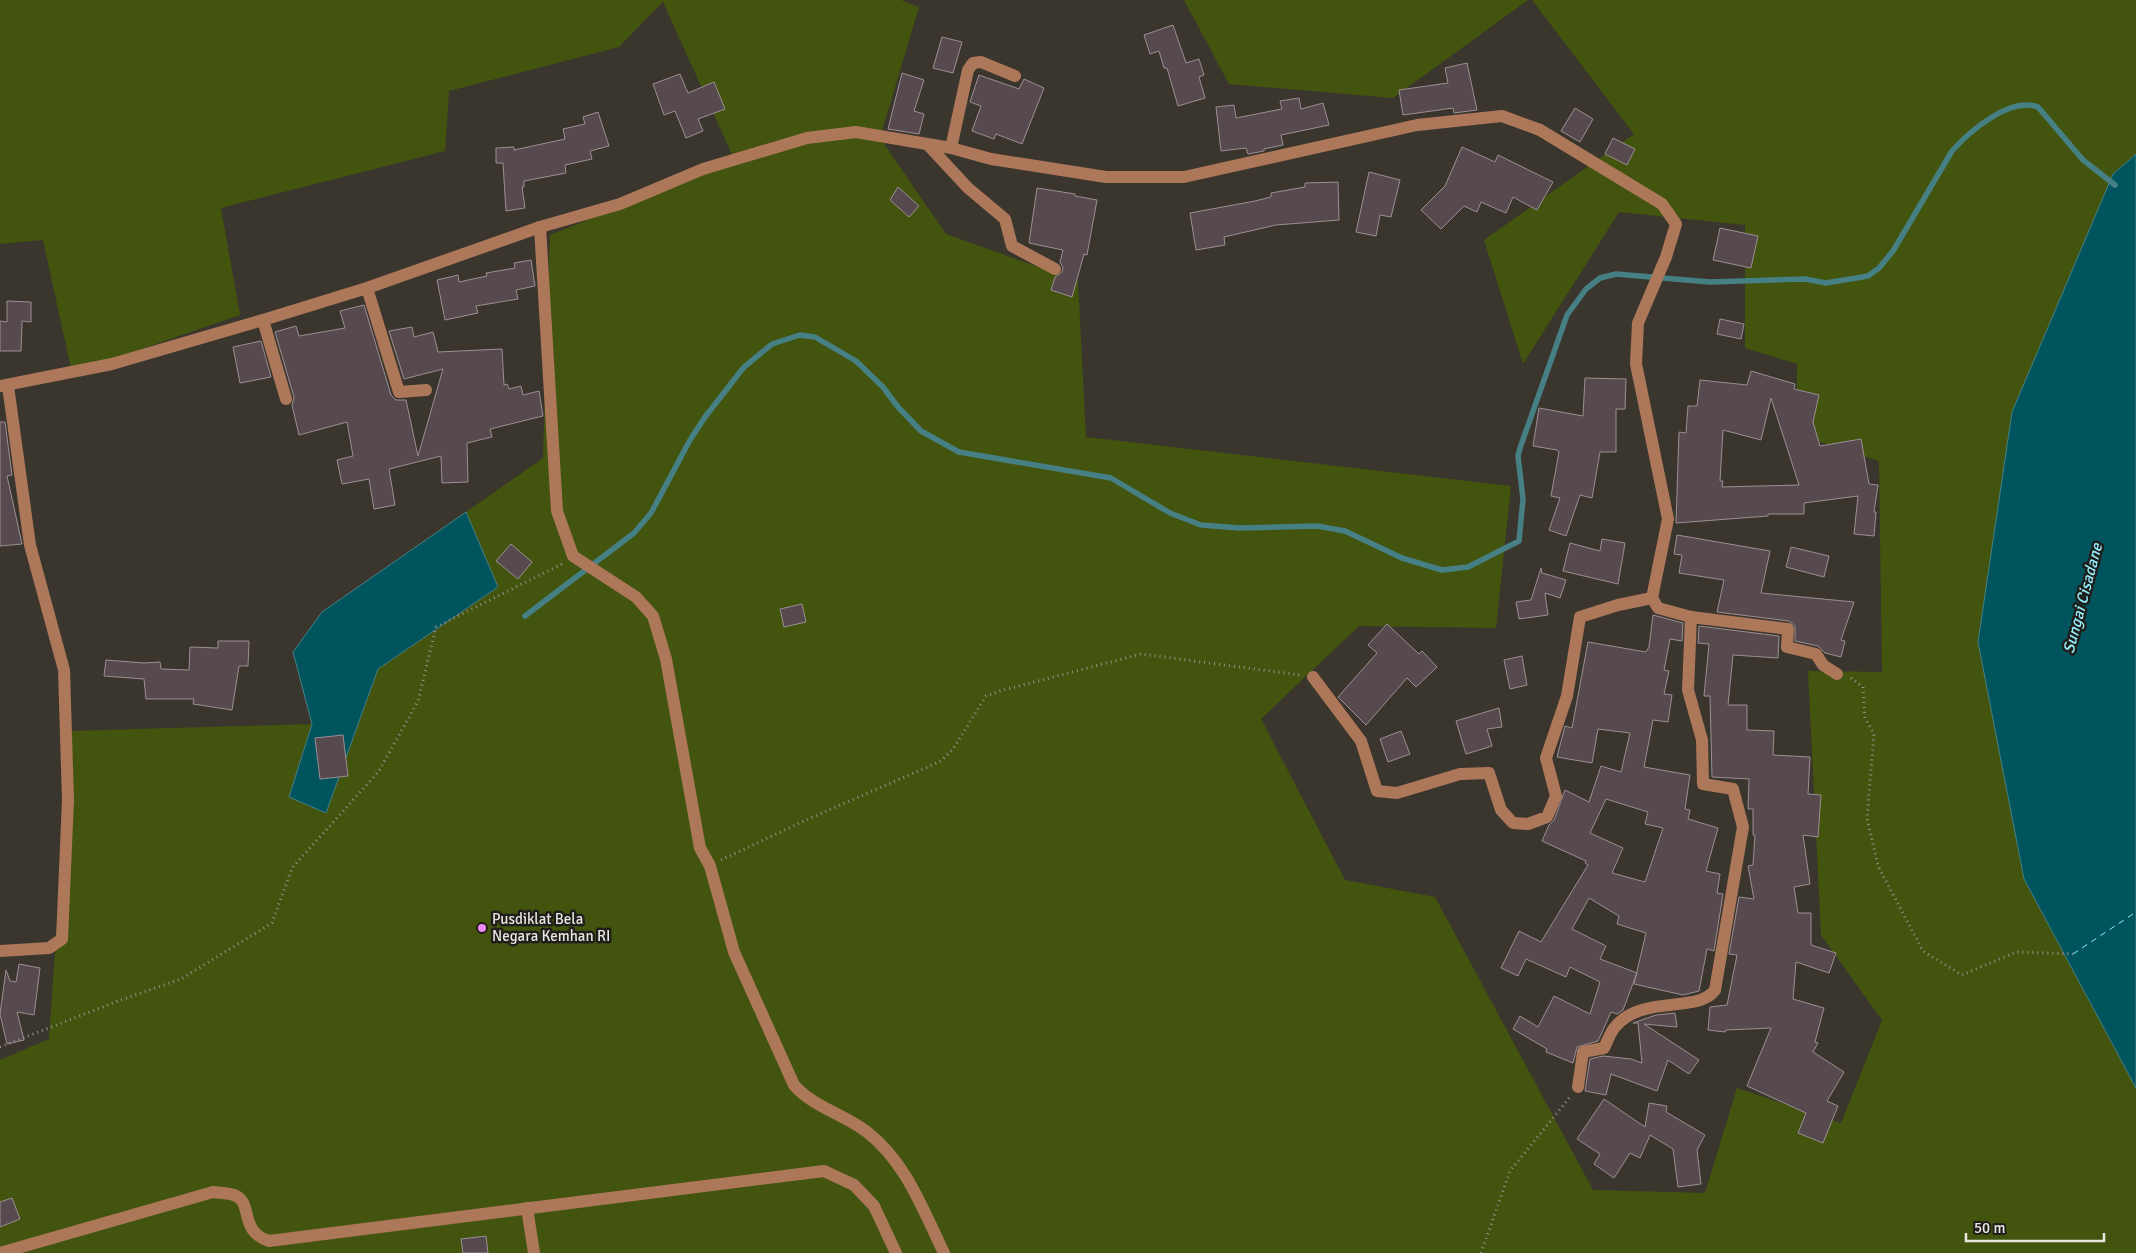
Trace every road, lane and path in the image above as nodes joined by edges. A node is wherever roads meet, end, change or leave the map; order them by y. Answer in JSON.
{"nodes":[{"id":1,"x":1015,"y":76,"type":"dead end"},
{"id":2,"x":928,"y":144,"type":"junction"},
{"id":3,"x":951,"y":148,"type":"junction"},
{"id":4,"x":540,"y":227,"type":"junction"},
{"id":5,"x":1055,"y":269,"type":"dead end"},
{"id":6,"x":367,"y":288,"type":"junction"},
{"id":7,"x":263,"y":320,"type":"junction"},
{"id":8,"x":4,"y":386,"type":"edge"},
{"id":9,"x":426,"y":390,"type":"dead end"},
{"id":10,"x":286,"y":399,"type":"dead end"},
{"id":11,"x":573,"y":556,"type":"junction"},
{"id":12,"x":1652,"y":598,"type":"junction"},
{"id":13,"x":1691,"y":617,"type":"junction"},
{"id":14,"x":1838,"y":674,"type":"joint"},
{"id":15,"x":1313,"y":677,"type":"joint"},
{"id":16,"x":710,"y":866,"type":"junction"},
{"id":17,"x":0,"y":951,"type":"edge"},
{"id":18,"x":2073,"y":954,"type":"dead end"},
{"id":19,"x":0,"y":1047,"type":"edge"},
{"id":20,"x":1578,"y":1087,"type":"joint"},
{"id":21,"x":527,"y":1208,"type":"junction"},
{"id":22,"x":0,"y":1253,"type":"edge"},
{"id":23,"x":534,"y":1253,"type":"edge"},
{"id":24,"x":896,"y":1253,"type":"edge"},
{"id":25,"x":944,"y":1253,"type":"edge"},
{"id":26,"x":1482,"y":1253,"type":"edge"}],
"edges":[{"from":1,"to":3,"type":"street"},
{"from":2,"to":3,"type":"street"},
{"from":2,"to":4,"type":"street"},
{"from":2,"to":5,"type":"street"},
{"from":3,"to":12,"type":"street"},
{"from":4,"to":6,"type":"street"},
{"from":4,"to":11,"type":"street"},
{"from":6,"to":7,"type":"street"},
{"from":6,"to":9,"type":"street"},
{"from":7,"to":8,"type":"street"},
{"from":7,"to":10,"type":"street"},
{"from":8,"to":17,"type":"street"},
{"from":11,"to":16,"type":"street"},
{"from":11,"to":19,"type":"path"},
{"from":12,"to":13,"type":"street"},
{"from":12,"to":15,"type":"street"},
{"from":13,"to":14,"type":"street"},
{"from":13,"to":20,"type":"street"},
{"from":14,"to":18,"type":"path"},
{"from":15,"to":16,"type":"path"},
{"from":16,"to":25,"type":"street"},
{"from":20,"to":26,"type":"path"},
{"from":21,"to":22,"type":"street"},
{"from":21,"to":23,"type":"street"},
{"from":21,"to":24,"type":"street"}]}
